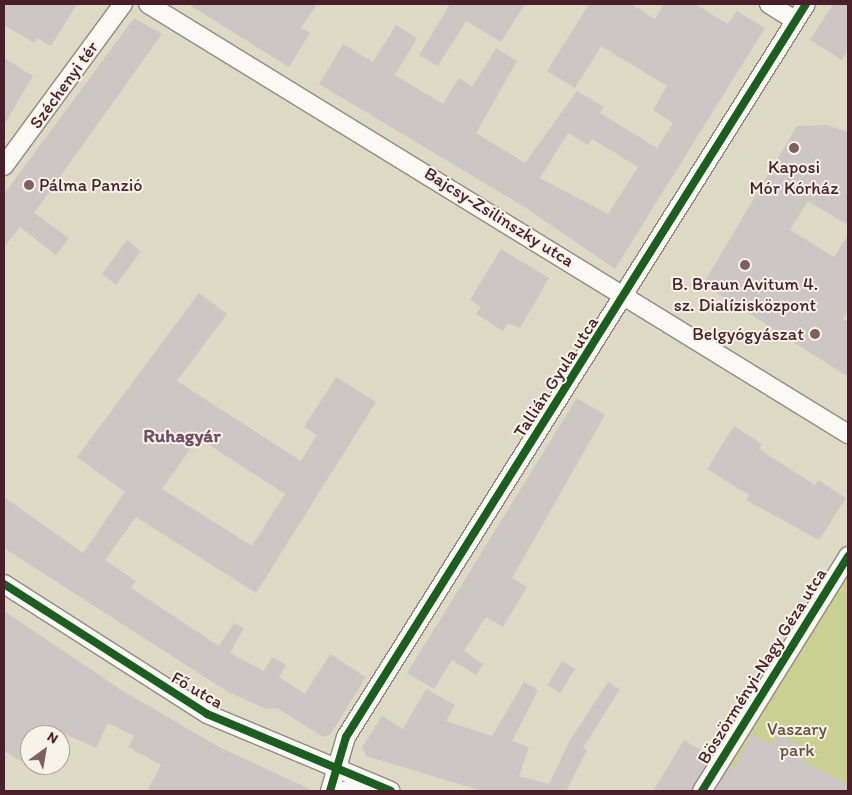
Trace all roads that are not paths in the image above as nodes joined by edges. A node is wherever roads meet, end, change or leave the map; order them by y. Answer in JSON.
{"nodes":[{"id":1,"x":123,"y":4,"type":"edge"},
{"id":2,"x":148,"y":4,"type":"edge"},
{"id":3,"x":769,"y":4,"type":"edge"},
{"id":4,"x":806,"y":4,"type":"edge"},
{"id":5,"x":796,"y":20,"type":"junction"},
{"id":6,"x":4,"y":166,"type":"edge"},
{"id":7,"x":626,"y":295,"type":"junction"},
{"id":8,"x":848,"y":434,"type":"edge"},
{"id":9,"x":848,"y":556,"type":"edge"},
{"id":10,"x":4,"y":584,"type":"edge"},
{"id":11,"x":334,"y":768,"type":"junction"},
{"id":12,"x":370,"y":784,"type":"junction"},
{"id":13,"x":330,"y":791,"type":"edge"},
{"id":14,"x":344,"y":791,"type":"edge"},
{"id":15,"x":391,"y":791,"type":"edge"},
{"id":16,"x":702,"y":791,"type":"edge"}],
"edges":[{"from":1,"to":6,"type":"street","name":"Széchenyi tér"},
{"from":2,"to":7,"type":"street","name":"Bajcsy-Zsilinszky utca"},
{"from":3,"to":5,"type":"street"},
{"from":4,"to":5,"type":"street","name":"Tallián Gyula utca"},
{"from":5,"to":7,"type":"street","name":"Tallián Gyula utca"},
{"from":7,"to":8,"type":"street","name":"Bajcsy-Zsilinszky utca"},
{"from":7,"to":11,"type":"street","name":"Tallián Gyula utca"},
{"from":9,"to":16,"type":"street","name":"Böszörményi-Nagy Géza utca"},
{"from":10,"to":11,"type":"street","name":"Fő utca"},
{"from":11,"to":12,"type":"street","name":"Fő utca"},
{"from":11,"to":13,"type":"street","name":"Tallián Gyula utca"},
{"from":12,"to":14,"type":"street"},
{"from":12,"to":15,"type":"street","name":"Fő utca"}]}
